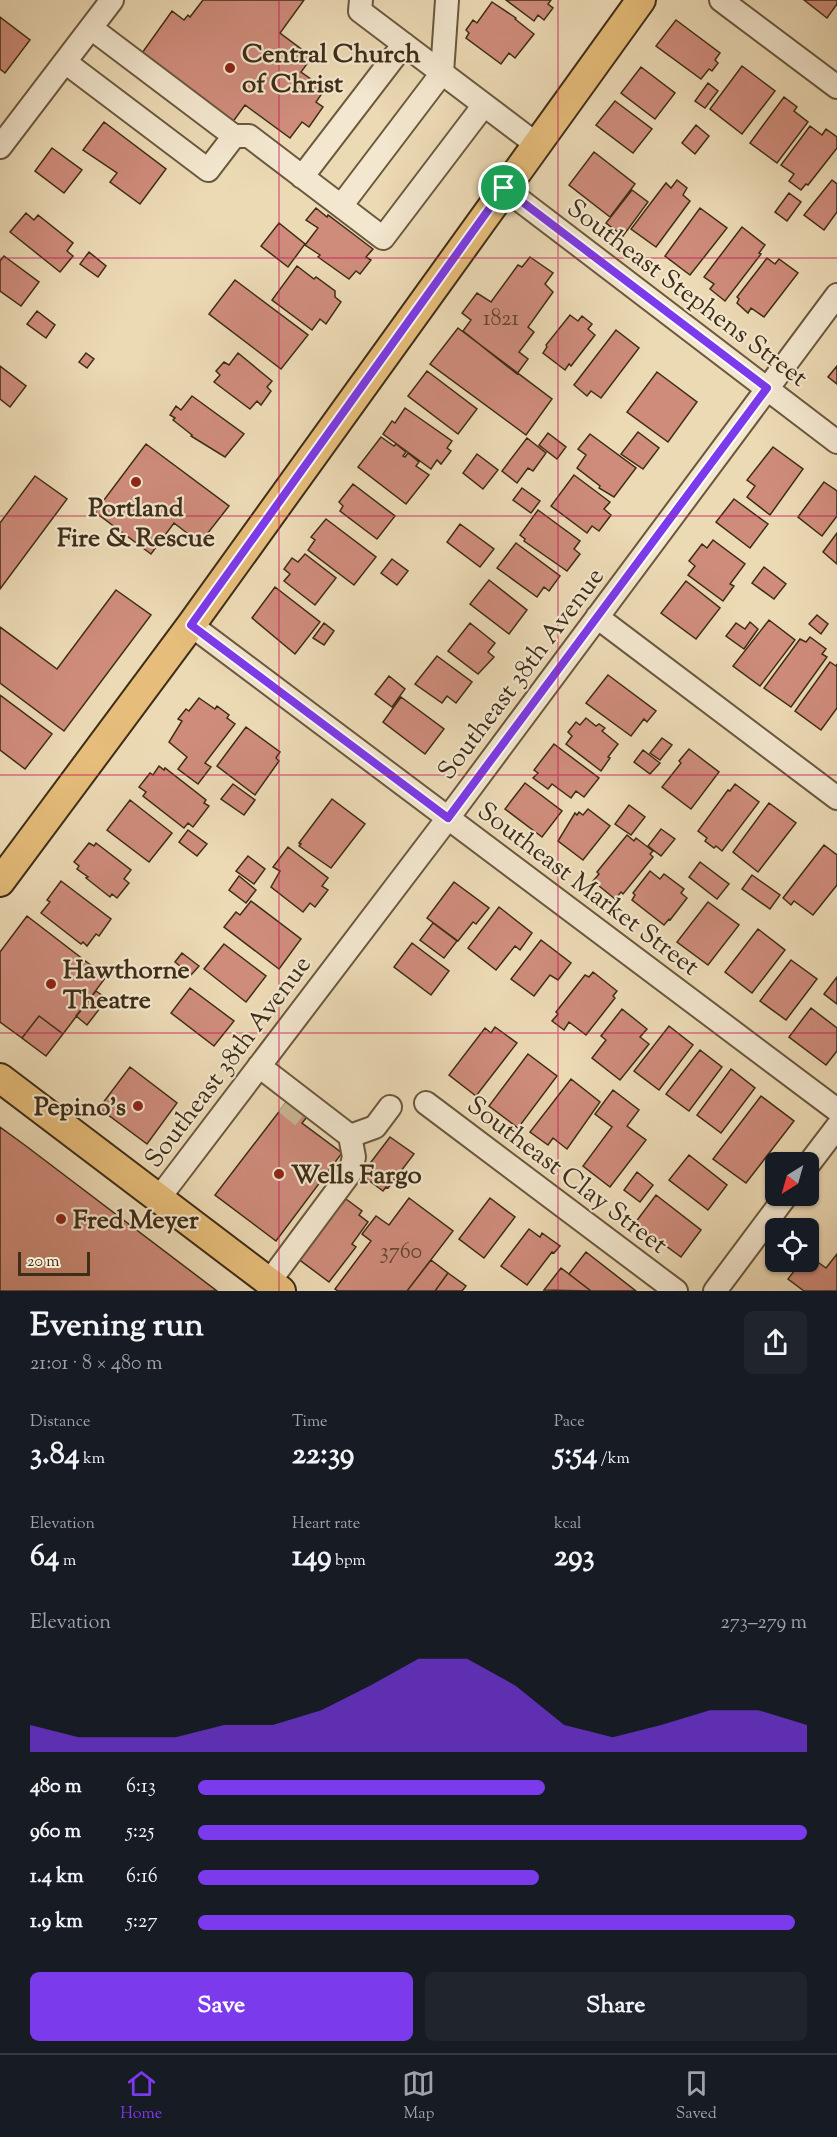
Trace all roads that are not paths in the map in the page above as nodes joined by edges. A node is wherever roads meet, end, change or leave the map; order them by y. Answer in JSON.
{"nodes":[{"id":1,"x":112,"y":0,"type":"edge"},
{"id":2,"x":361,"y":0,"type":"edge"},
{"id":3,"x":447,"y":0,"type":"edge"},
{"id":4,"x":641,"y":0,"type":"edge"},
{"id":5,"x":721,"y":0,"type":"edge"},
{"id":6,"x":91,"y":28,"type":"junction"},
{"id":7,"x":404,"y":45,"type":"junction"},
{"id":8,"x":65,"y":62,"type":"junction"},
{"id":9,"x":442,"y":73,"type":"junction"},
{"id":10,"x":837,"y":87,"type":"edge"},
{"id":11,"x":484,"y":105,"type":"junction"},
{"id":12,"x":234,"y":136,"type":"junction"},
{"id":13,"x":536,"y":144,"type":"junction"},
{"id":14,"x":0,"y":147,"type":"edge"},
{"id":15,"x":303,"y":177,"type":"junction"},
{"id":16,"x":504,"y":188,"type":"junction"},
{"id":17,"x":341,"y":206,"type":"junction"},
{"id":18,"x":837,"y":296,"type":"edge"},
{"id":19,"x":767,"y":388,"type":"junction"},
{"id":20,"x":837,"y":442,"type":"edge"},
{"id":21,"x":597,"y":616,"type":"junction"},
{"id":22,"x":191,"y":625,"type":"junction"},
{"id":23,"x":837,"y":798,"type":"edge"},
{"id":24,"x":448,"y":818,"type":"junction"},
{"id":25,"x":0,"y":882,"type":"edge"},
{"id":26,"x":255,"y":1071,"type":"junction"},
{"id":27,"x":0,"y":1078,"type":"edge"},
{"id":28,"x":285,"y":1103,"type":"tunnel mouth"},
{"id":29,"x":426,"y":1103,"type":"dead end"},
{"id":30,"x":390,"y":1107,"type":"dead end"},
{"id":31,"x":837,"y":1110,"type":"edge"},
{"id":32,"x":305,"y":1119,"type":"tunnel mouth"},
{"id":33,"x":837,"y":1127,"type":"edge"},
{"id":34,"x":352,"y":1146,"type":"junction"},
{"id":35,"x":818,"y":1152,"type":"edge"},
{"id":36,"x":159,"y":1198,"type":"junction"},
{"id":37,"x":779,"y":1206,"type":"edge"},
{"id":38,"x":275,"y":1288,"type":"edge"},
{"id":39,"x":676,"y":1291,"type":"edge"},
{"id":40,"x":715,"y":1291,"type":"edge"}],
"edges":[{"from":1,"to":6,"type":"street"},
{"from":2,"to":7,"type":"street"},
{"from":3,"to":9,"type":"street"},
{"from":4,"to":13,"type":"main road"},
{"from":5,"to":10,"type":"street"},
{"from":6,"to":8,"type":"street"},
{"from":6,"to":12,"type":"street"},
{"from":7,"to":9,"type":"street"},
{"from":7,"to":15,"type":"street"},
{"from":8,"to":12,"type":"street"},
{"from":8,"to":14,"type":"street"},
{"from":9,"to":11,"type":"street"},
{"from":9,"to":17,"type":"street"},
{"from":11,"to":13,"type":"street"},
{"from":11,"to":17,"type":"street"},
{"from":12,"to":15,"type":"street"},
{"from":13,"to":16,"type":"main road"},
{"from":15,"to":17,"type":"street"},
{"from":16,"to":19,"type":"street","name":"Southeast Stephens Street"},
{"from":16,"to":22,"type":"main road"},
{"from":18,"to":19,"type":"street","name":"Southeast 38th Avenue"},
{"from":19,"to":20,"type":"street","name":"Southeast Stephens Street"},
{"from":19,"to":21,"type":"street","name":"Southeast 38th Avenue"},
{"from":21,"to":23,"type":"street"},
{"from":21,"to":24,"type":"street","name":"Southeast 38th Avenue"},
{"from":22,"to":24,"type":"street","name":"Southeast Market Street"},
{"from":22,"to":25,"type":"main road"},
{"from":24,"to":26,"type":"street","name":"Southeast 38th Avenue"},
{"from":24,"to":31,"type":"street","name":"Southeast Market Street"},
{"from":26,"to":28,"type":"street"},
{"from":26,"to":34,"type":"street"},
{"from":26,"to":36,"type":"street","name":"Southeast 38th Avenue"},
{"from":27,"to":36,"type":"main road"},
{"from":29,"to":39,"type":"street","name":"Southeast Clay Street"},
{"from":30,"to":34,"type":"street"},
{"from":32,"to":34,"type":"street"},
{"from":33,"to":35,"type":"street"},
{"from":34,"to":38,"type":"street"},
{"from":36,"to":38,"type":"main road"},
{"from":37,"to":40,"type":"street"}]}
